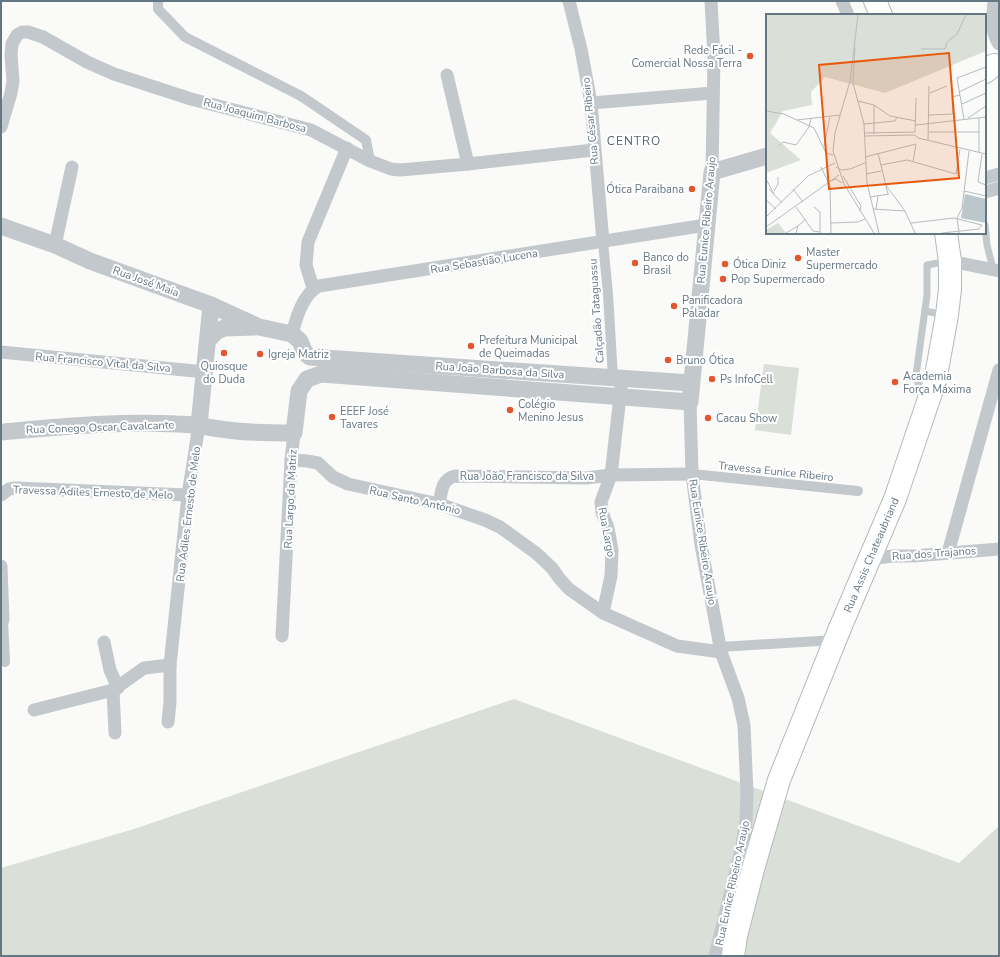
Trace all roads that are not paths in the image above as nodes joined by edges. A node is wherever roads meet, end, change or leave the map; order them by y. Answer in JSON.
{"nodes":[{"id":1,"x":158,"y":1,"type":"edge"},
{"id":2,"x":569,"y":1,"type":"edge"},
{"id":3,"x":711,"y":1,"type":"edge"},
{"id":4,"x":842,"y":1,"type":"edge"},
{"id":5,"x":875,"y":1,"type":"edge"},
{"id":6,"x":994,"y":1,"type":"edge"},
{"id":7,"x":848,"y":14,"type":"edge"},
{"id":8,"x":881,"y":14,"type":"edge"},
{"id":9,"x":999,"y":44,"type":"edge"},
{"id":10,"x":986,"y":66,"type":"edge"},
{"id":11,"x":986,"y":71,"type":"edge"},
{"id":12,"x":447,"y":75,"type":"dead end"},
{"id":13,"x":713,"y":93,"type":"junction"},
{"id":14,"x":591,"y":103,"type":"junction"},
{"id":15,"x":1,"y":126,"type":"edge"},
{"id":16,"x":347,"y":148,"type":"junction"},
{"id":17,"x":594,"y":150,"type":"junction"},
{"id":18,"x":766,"y":156,"type":"edge"},
{"id":19,"x":370,"y":161,"type":"junction"},
{"id":20,"x":468,"y":164,"type":"junction"},
{"id":21,"x":72,"y":167,"type":"dead end"},
{"id":22,"x":712,"y":172,"type":"junction"},
{"id":23,"x":999,"y":174,"type":"edge"},
{"id":24,"x":986,"y":178,"type":"edge"},
{"id":25,"x":999,"y":188,"type":"edge"},
{"id":26,"x":986,"y":192,"type":"edge"},
{"id":27,"x":706,"y":225,"type":"junction"},
{"id":28,"x":1,"y":226,"type":"edge"},
{"id":29,"x":946,"y":234,"type":"edge"},
{"id":30,"x":986,"y":234,"type":"edge"},
{"id":31,"x":603,"y":242,"type":"junction"},
{"id":32,"x":55,"y":246,"type":"junction"},
{"id":33,"x":950,"y":261,"type":"junction"},
{"id":34,"x":996,"y":270,"type":"edge"},
{"id":35,"x":313,"y":288,"type":"junction"},
{"id":36,"x":211,"y":305,"type":"junction"},
{"id":37,"x":925,"y":311,"type":"junction"},
{"id":38,"x":947,"y":316,"type":"junction"},
{"id":39,"x":259,"y":327,"type":"junction"},
{"id":40,"x":292,"y":334,"type":"junction"},
{"id":41,"x":208,"y":340,"type":"junction"},
{"id":42,"x":1,"y":352,"type":"edge"},
{"id":43,"x":999,"y":370,"type":"edge"},
{"id":44,"x":205,"y":372,"type":"junction"},
{"id":45,"x":321,"y":374,"type":"joint"},
{"id":46,"x":617,"y":378,"type":"junction"},
{"id":47,"x":691,"y":383,"type":"junction"},
{"id":48,"x":621,"y":396,"type":"junction"},
{"id":49,"x":690,"y":402,"type":"junction"},
{"id":50,"x":925,"y":412,"type":"junction"},
{"id":51,"x":199,"y":425,"type":"junction"},
{"id":52,"x":1,"y":432,"type":"edge"},
{"id":53,"x":294,"y":432,"type":"junction"},
{"id":54,"x":291,"y":460,"type":"junction"},
{"id":55,"x":692,"y":474,"type":"junction"},
{"id":56,"x":611,"y":475,"type":"junction"},
{"id":57,"x":858,"y":491,"type":"dead end"},
{"id":58,"x":188,"y":495,"type":"junction"},
{"id":59,"x":1,"y":496,"type":"edge"},
{"id":60,"x":439,"y":504,"type":"junction"},
{"id":61,"x":999,"y":549,"type":"edge"},
{"id":62,"x":948,"y":553,"type":"junction"},
{"id":63,"x":868,"y":559,"type":"junction"},
{"id":64,"x":1,"y":566,"type":"edge"},
{"id":65,"x":603,"y":613,"type":"junction"},
{"id":66,"x":2,"y":620,"type":"edge"},
{"id":67,"x":282,"y":636,"type":"dead end"},
{"id":68,"x":835,"y":640,"type":"junction"},
{"id":69,"x":104,"y":642,"type":"dead end"},
{"id":70,"x":721,"y":649,"type":"junction"},
{"id":71,"x":5,"y":662,"type":"dead end"},
{"id":72,"x":170,"y":665,"type":"junction"},
{"id":73,"x":116,"y":689,"type":"junction"},
{"id":74,"x":34,"y":710,"type":"dead end"},
{"id":75,"x":168,"y":722,"type":"dead end"},
{"id":76,"x":115,"y":733,"type":"dead end"},
{"id":77,"x":716,"y":956,"type":"edge"},
{"id":78,"x":732,"y":956,"type":"edge"}],
"edges":[{"from":1,"to":19,"type":"street"},
{"from":2,"to":14,"type":"street","name":"Rua César Ribeiro"},
{"from":3,"to":13,"type":"street","name":"Rua Eunice Ribeiro Araujo"},
{"from":4,"to":7,"type":"street"},
{"from":5,"to":8,"type":"highway"},
{"from":6,"to":9,"type":"street"},
{"from":10,"to":11,"type":"highway"},
{"from":12,"to":20,"type":"street"},
{"from":13,"to":14,"type":"street"},
{"from":13,"to":22,"type":"street","name":"Rua Eunice Ribeiro Araujo"},
{"from":14,"to":17,"type":"street","name":"Rua César Ribeiro"},
{"from":15,"to":16,"type":"street","name":"Rua Joaquim Barbosa"},
{"from":16,"to":19,"type":"street","name":"Rua Joaquim Barbosa"},
{"from":16,"to":35,"type":"street"},
{"from":17,"to":20,"type":"street","name":"Rua Joaquim Barbosa"},
{"from":17,"to":31,"type":"street","name":"Rua César Ribeiro"},
{"from":18,"to":22,"type":"street"},
{"from":19,"to":20,"type":"street","name":"Rua Joaquim Barbosa"},
{"from":21,"to":32,"type":"street"},
{"from":22,"to":27,"type":"street","name":"Rua Eunice Ribeiro Araujo"},
{"from":23,"to":24,"type":"street"},
{"from":25,"to":26,"type":"street"},
{"from":27,"to":31,"type":"street","name":"Rua Sebastião Lucena"},
{"from":27,"to":47,"type":"street","name":"Rua Eunice Ribeiro Araujo"},
{"from":28,"to":32,"type":"street","name":"Rua José Maia"},
{"from":29,"to":33,"type":"highway","name":"Rua Assis Chateaubriand"},
{"from":30,"to":34,"type":"lane"},
{"from":31,"to":35,"type":"street","name":"Rua Sebastião Lucena"},
{"from":31,"to":46,"type":"street","name":"Calçadão Tataguassu"},
{"from":32,"to":36,"type":"street","name":"Rua José Maia"},
{"from":33,"to":34,"type":"street"},
{"from":33,"to":37,"type":"lane"},
{"from":33,"to":38,"type":"highway","name":"Rua Assis Chateaubriand"},
{"from":35,"to":40,"type":"street"},
{"from":36,"to":39,"type":"street","name":"Rua José Maia"},
{"from":36,"to":41,"type":"street","name":"Rua Adiles Ernesto de Melo"},
{"from":37,"to":38,"type":"lane"},
{"from":37,"to":50,"type":"lane"},
{"from":38,"to":50,"type":"highway","name":"Rua Assis Chateaubriand"},
{"from":39,"to":40,"type":"street","name":"Rua José Maia"},
{"from":39,"to":41,"type":"street"},
{"from":40,"to":46,"type":"street","name":"Rua João Barbosa da Silva"},
{"from":41,"to":44,"type":"street","name":"Rua Adiles Ernesto de Melo"},
{"from":42,"to":44,"type":"street","name":"Rua Francisco Vital da Silva"},
{"from":43,"to":62,"type":"street"},
{"from":44,"to":51,"type":"street","name":"Rua Adiles Ernesto de Melo"},
{"from":45,"to":48,"type":"street","name":"Rua João Barbosa da Silva"},
{"from":45,"to":53,"type":"street","name":"Rua Largo da Matriz"},
{"from":46,"to":47,"type":"street","name":"Rua João Barbosa da Silva"},
{"from":46,"to":48,"type":"street","name":"Rua Largo"},
{"from":47,"to":49,"type":"street","name":"Rua Eunice Ribeiro Araujo"},
{"from":48,"to":49,"type":"street","name":"Rua João Barbosa da Silva"},
{"from":48,"to":56,"type":"street","name":"Rua Largo"},
{"from":49,"to":55,"type":"street","name":"Rua Eunice Ribeiro Araujo"},
{"from":50,"to":63,"type":"highway","name":"Rua Assis Chateaubriand"},
{"from":51,"to":52,"type":"street","name":"Rua Conego Oscar Cavalcante"},
{"from":51,"to":53,"type":"street","name":"Rua Conego Oscar Cavalcante"},
{"from":51,"to":58,"type":"street","name":"Rua Adiles Ernesto de Melo"},
{"from":53,"to":54,"type":"street","name":"Rua Largo da Matriz"},
{"from":54,"to":60,"type":"street","name":"Rua Santo Antônio"},
{"from":54,"to":67,"type":"street","name":"Rua Largo da Matriz"},
{"from":55,"to":56,"type":"street","name":"Rua João Francisco da Silva"},
{"from":55,"to":57,"type":"street","name":"Travessa Eunice Ribeiro"},
{"from":55,"to":70,"type":"street","name":"Rua Eunice Ribeiro Araujo"},
{"from":56,"to":60,"type":"street","name":"Rua João Francisco da Silva"},
{"from":56,"to":65,"type":"street","name":"Rua Largo"},
{"from":58,"to":59,"type":"street","name":"Travessa Adiles Ernesto de Melo"},
{"from":58,"to":72,"type":"street","name":"Rua Adiles Ernesto de Melo"},
{"from":60,"to":65,"type":"street","name":"Rua Santo Antônio"},
{"from":61,"to":62,"type":"street","name":"Rua dos Trajanos"},
{"from":62,"to":63,"type":"street","name":"Rua dos Trajanos"},
{"from":63,"to":68,"type":"highway","name":"Rua Assis Chateaubriand"},
{"from":64,"to":66,"type":"street"},
{"from":65,"to":70,"type":"street","name":"Rua Santo Antônio"},
{"from":66,"to":71,"type":"street"},
{"from":68,"to":70,"type":"street"},
{"from":68,"to":78,"type":"highway","name":"Rua Assis Chateaubriand"},
{"from":69,"to":73,"type":"street"},
{"from":70,"to":77,"type":"street","name":"Rua Eunice Ribeiro Araujo"},
{"from":72,"to":73,"type":"street"},
{"from":72,"to":75,"type":"street","name":"Rua Adiles Ernesto de Melo"},
{"from":73,"to":74,"type":"street"},
{"from":73,"to":76,"type":"street"}]}
